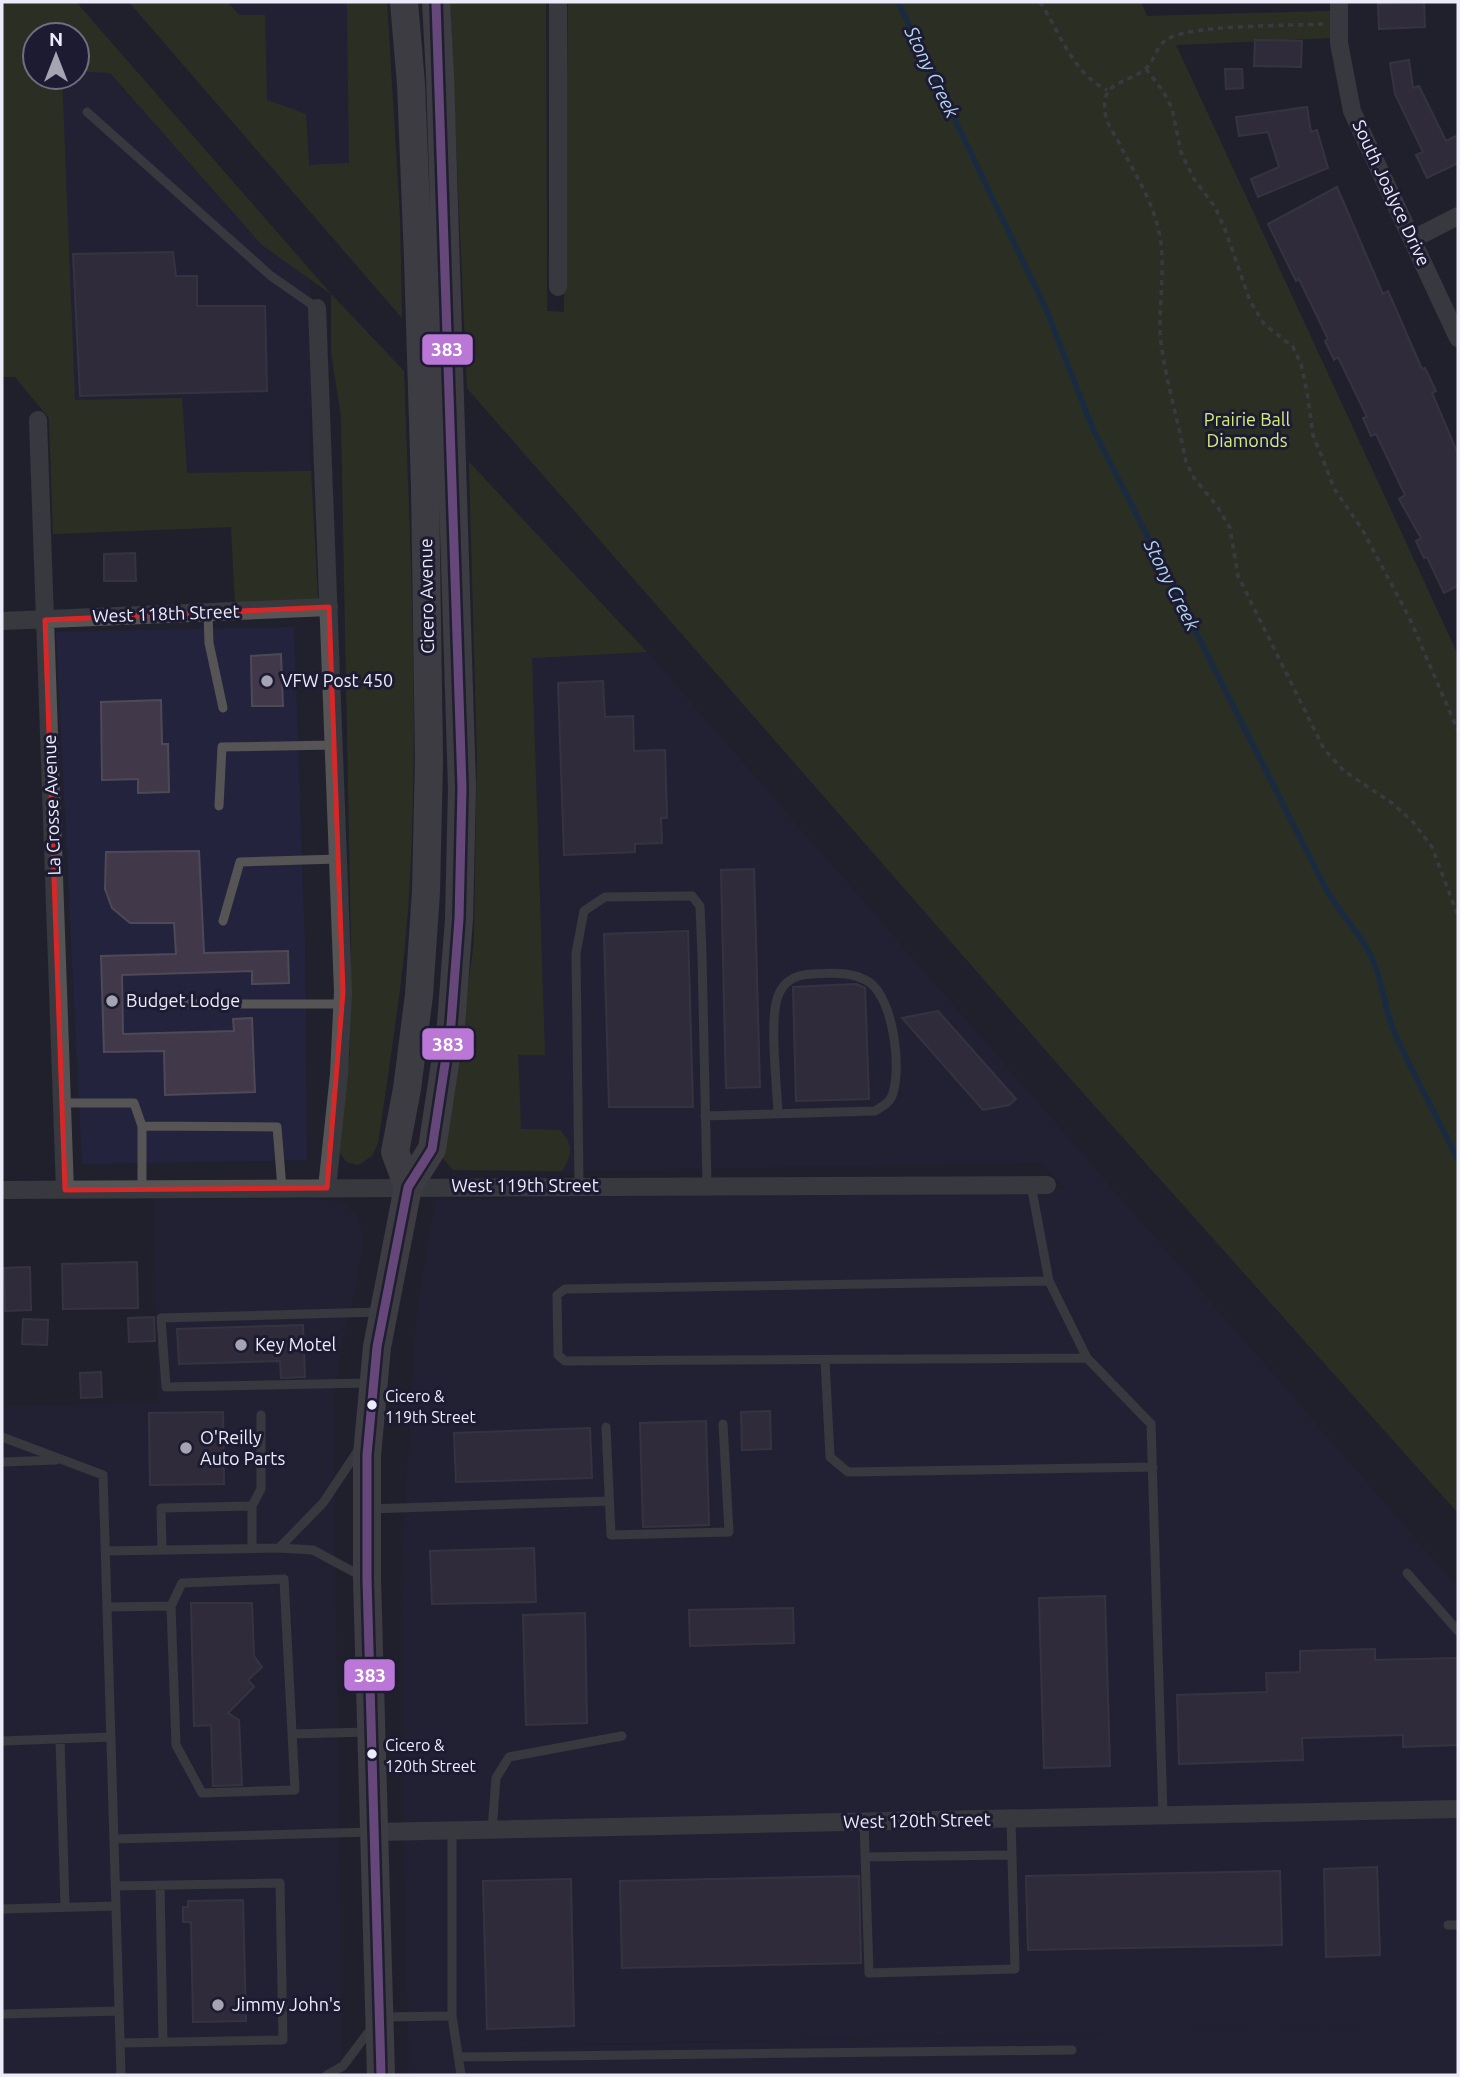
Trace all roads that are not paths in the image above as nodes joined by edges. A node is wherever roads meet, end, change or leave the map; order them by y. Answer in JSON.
{"nodes":[{"id":1,"x":404,"y":2,"type":"edge"},
{"id":2,"x":436,"y":2,"type":"edge"},
{"id":3,"x":558,"y":2,"type":"edge"},
{"id":4,"x":1339,"y":2,"type":"edge"},
{"id":5,"x":87,"y":112,"type":"dead end"},
{"id":6,"x":1458,"y":216,"type":"edge"},
{"id":7,"x":1413,"y":239,"type":"junction"},
{"id":8,"x":558,"y":287,"type":"dead end"},
{"id":9,"x":317,"y":308,"type":"joint"},
{"id":10,"x":1458,"y":338,"type":"edge"},
{"id":11,"x":38,"y":420,"type":"dead end"},
{"id":12,"x":329,"y":607,"type":"junction"},
{"id":13,"x":208,"y":613,"type":"junction"},
{"id":14,"x":45,"y":620,"type":"junction"},
{"id":15,"x":2,"y":621,"type":"edge"},
{"id":16,"x":223,"y":708,"type":"dead end"},
{"id":17,"x":334,"y":745,"type":"junction"},
{"id":18,"x":219,"y":806,"type":"dead end"},
{"id":19,"x":338,"y":859,"type":"junction"},
{"id":20,"x":223,"y":921,"type":"dead end"},
{"id":21,"x":151,"y":1004,"type":"dead end"},
{"id":22,"x":342,"y":1004,"type":"junction"},
{"id":23,"x":62,"y":1103,"type":"junction"},
{"id":24,"x":778,"y":1114,"type":"junction"},
{"id":25,"x":705,"y":1116,"type":"junction"},
{"id":26,"x":142,"y":1126,"type":"junction"},
{"id":27,"x":707,"y":1185,"type":"junction"},
{"id":28,"x":1039,"y":1185,"type":"joint"},
{"id":29,"x":579,"y":1186,"type":"junction"},
{"id":30,"x":408,"y":1187,"type":"junction"},
{"id":31,"x":282,"y":1188,"type":"junction"},
{"id":32,"x":327,"y":1188,"type":"junction"},
{"id":33,"x":142,"y":1189,"type":"junction"},
{"id":34,"x":2,"y":1190,"type":"edge"},
{"id":35,"x":65,"y":1190,"type":"junction"},
{"id":36,"x":1049,"y":1281,"type":"junction"},
{"id":37,"x":384,"y":1312,"type":"junction"},
{"id":38,"x":1087,"y":1358,"type":"junction"},
{"id":39,"x":825,"y":1360,"type":"junction"},
{"id":40,"x":373,"y":1382,"type":"junction"},
{"id":41,"x":261,"y":1415,"type":"dead end"},
{"id":42,"x":723,"y":1424,"type":"dead end"},
{"id":43,"x":606,"y":1427,"type":"dead end"},
{"id":44,"x":368,"y":1436,"type":"junction"},
{"id":45,"x":2,"y":1437,"type":"edge"},
{"id":46,"x":61,"y":1460,"type":"junction"},
{"id":47,"x":2,"y":1462,"type":"edge"},
{"id":48,"x":1153,"y":1467,"type":"junction"},
{"id":49,"x":609,"y":1502,"type":"junction"},
{"id":50,"x":252,"y":1506,"type":"junction"},
{"id":51,"x":367,"y":1509,"type":"junction"},
{"id":52,"x":252,"y":1548,"type":"junction"},
{"id":53,"x":279,"y":1548,"type":"junction"},
{"id":54,"x":162,"y":1550,"type":"junction"},
{"id":55,"x":106,"y":1551,"type":"junction"},
{"id":56,"x":1407,"y":1573,"type":"dead end"},
{"id":57,"x":367,"y":1579,"type":"junction"},
{"id":58,"x":171,"y":1606,"type":"junction"},
{"id":59,"x":107,"y":1607,"type":"junction"},
{"id":60,"x":1458,"y":1631,"type":"edge"},
{"id":61,"x":372,"y":1731,"type":"junction"},
{"id":62,"x":292,"y":1734,"type":"junction"},
{"id":63,"x":622,"y":1735,"type":"dead end"},
{"id":64,"x":111,"y":1737,"type":"junction"},
{"id":65,"x":60,"y":1739,"type":"junction"},
{"id":66,"x":2,"y":1741,"type":"edge"},
{"id":67,"x":1458,"y":1809,"type":"edge"},
{"id":68,"x":1163,"y":1815,"type":"junction"},
{"id":69,"x":1011,"y":1819,"type":"junction"},
{"id":70,"x":864,"y":1822,"type":"junction"},
{"id":71,"x":492,"y":1829,"type":"junction"},
{"id":72,"x":452,"y":1830,"type":"junction"},
{"id":73,"x":375,"y":1832,"type":"junction"},
{"id":74,"x":114,"y":1839,"type":"junction"},
{"id":75,"x":1012,"y":1855,"type":"junction"},
{"id":76,"x":865,"y":1857,"type":"junction"},
{"id":77,"x":160,"y":1885,"type":"junction"},
{"id":78,"x":115,"y":1886,"type":"junction"},
{"id":79,"x":116,"y":1906,"type":"junction"},
{"id":80,"x":65,"y":1907,"type":"junction"},
{"id":81,"x":2,"y":1909,"type":"edge"},
{"id":82,"x":1448,"y":1925,"type":"dead end"},
{"id":83,"x":1458,"y":1925,"type":"edge"},
{"id":84,"x":119,"y":2011,"type":"junction"},
{"id":85,"x":2,"y":2014,"type":"edge"},
{"id":86,"x":452,"y":2016,"type":"junction"},
{"id":87,"x":380,"y":2018,"type":"junction"},
{"id":88,"x":163,"y":2042,"type":"junction"},
{"id":89,"x":120,"y":2043,"type":"junction"},
{"id":90,"x":1072,"y":2050,"type":"dead end"},
{"id":91,"x":459,"y":2057,"type":"junction"},
{"id":92,"x":121,"y":2075,"type":"edge"},
{"id":93,"x":327,"y":2075,"type":"edge"},
{"id":94,"x":382,"y":2075,"type":"edge"},
{"id":95,"x":461,"y":2075,"type":"edge"}],
"edges":[{"from":1,"to":30,"type":"main road","name":"Cicero Avenue"},
{"from":2,"to":30,"type":"main road","name":"Cicero Avenue"},
{"from":3,"to":8,"type":"street"},
{"from":4,"to":7,"type":"street","name":"South Joalyce Drive"},
{"from":5,"to":9,"type":"lane"},
{"from":6,"to":7,"type":"street"},
{"from":7,"to":10,"type":"street","name":"South Joalyce Drive"},
{"from":9,"to":12,"type":"street"},
{"from":11,"to":14,"type":"street","name":"La Crosse Avenue"},
{"from":12,"to":13,"type":"street","name":"West 118th Street"},
{"from":12,"to":17,"type":"street"},
{"from":13,"to":14,"type":"street","name":"West 118th Street"},
{"from":13,"to":16,"type":"lane"},
{"from":14,"to":15,"type":"street","name":"West 118th Street"},
{"from":14,"to":23,"type":"street","name":"La Crosse Avenue"},
{"from":17,"to":18,"type":"lane"},
{"from":17,"to":19,"type":"street"},
{"from":19,"to":20,"type":"lane"},
{"from":19,"to":22,"type":"street"},
{"from":21,"to":22,"type":"lane"},
{"from":22,"to":32,"type":"street"},
{"from":23,"to":26,"type":"lane"},
{"from":23,"to":35,"type":"street","name":"La Crosse Avenue"},
{"from":24,"to":24,"type":"lane"},
{"from":24,"to":25,"type":"lane"},
{"from":25,"to":27,"type":"lane"},
{"from":25,"to":29,"type":"lane"},
{"from":26,"to":31,"type":"lane"},
{"from":26,"to":33,"type":"lane"},
{"from":27,"to":28,"type":"street","name":"West 119th Street"},
{"from":27,"to":29,"type":"street","name":"West 119th Street"},
{"from":28,"to":36,"type":"lane"},
{"from":29,"to":30,"type":"street","name":"West 119th Street"},
{"from":30,"to":32,"type":"street","name":"West 119th Street"},
{"from":30,"to":37,"type":"main road","name":"Cicero Avenue"},
{"from":31,"to":32,"type":"street","name":"West 119th Street"},
{"from":31,"to":33,"type":"street","name":"West 119th Street"},
{"from":33,"to":35,"type":"street","name":"West 119th Street"},
{"from":34,"to":35,"type":"street","name":"West 119th Street"},
{"from":36,"to":38,"type":"lane"},
{"from":36,"to":39,"type":"lane"},
{"from":37,"to":40,"type":"main road","name":"Cicero Avenue"},
{"from":37,"to":40,"type":"lane"},
{"from":38,"to":39,"type":"lane"},
{"from":38,"to":48,"type":"lane"},
{"from":39,"to":48,"type":"lane"},
{"from":40,"to":44,"type":"main road","name":"Cicero Avenue"},
{"from":41,"to":50,"type":"lane"},
{"from":42,"to":49,"type":"lane"},
{"from":43,"to":49,"type":"lane"},
{"from":44,"to":51,"type":"main road","name":"Cicero Avenue"},
{"from":44,"to":53,"type":"lane"},
{"from":45,"to":46,"type":"lane"},
{"from":46,"to":47,"type":"lane"},
{"from":46,"to":55,"type":"lane"},
{"from":48,"to":68,"type":"lane"},
{"from":49,"to":51,"type":"lane"},
{"from":50,"to":52,"type":"lane"},
{"from":50,"to":54,"type":"lane"},
{"from":51,"to":57,"type":"main road","name":"Cicero Avenue"},
{"from":52,"to":53,"type":"lane"},
{"from":52,"to":54,"type":"lane"},
{"from":53,"to":57,"type":"lane"},
{"from":54,"to":55,"type":"lane"},
{"from":55,"to":59,"type":"lane"},
{"from":56,"to":60,"type":"lane"},
{"from":57,"to":61,"type":"main road","name":"Cicero Avenue"},
{"from":58,"to":59,"type":"lane"},
{"from":58,"to":62,"type":"lane"},
{"from":58,"to":62,"type":"lane"},
{"from":59,"to":64,"type":"lane"},
{"from":61,"to":62,"type":"lane"},
{"from":61,"to":73,"type":"main road","name":"Cicero Avenue"},
{"from":63,"to":71,"type":"lane"},
{"from":64,"to":65,"type":"lane"},
{"from":64,"to":74,"type":"lane"},
{"from":65,"to":66,"type":"lane"},
{"from":65,"to":80,"type":"lane"},
{"from":67,"to":68,"type":"street","name":"West 120th Street"},
{"from":68,"to":69,"type":"street","name":"West 120th Street"},
{"from":69,"to":70,"type":"street","name":"West 120th Street"},
{"from":69,"to":75,"type":"lane"},
{"from":70,"to":71,"type":"street","name":"West 120th Street"},
{"from":70,"to":76,"type":"lane"},
{"from":71,"to":72,"type":"street","name":"West 120th Street"},
{"from":72,"to":73,"type":"street","name":"West 120th Street"},
{"from":72,"to":86,"type":"lane"},
{"from":73,"to":74,"type":"lane"},
{"from":73,"to":87,"type":"main road","name":"Cicero Avenue"},
{"from":74,"to":78,"type":"lane"},
{"from":75,"to":76,"type":"lane"},
{"from":75,"to":76,"type":"lane"},
{"from":77,"to":78,"type":"lane"},
{"from":77,"to":88,"type":"lane"},
{"from":77,"to":88,"type":"lane"},
{"from":78,"to":79,"type":"lane"},
{"from":79,"to":80,"type":"lane"},
{"from":79,"to":84,"type":"lane"},
{"from":80,"to":81,"type":"lane"},
{"from":82,"to":83,"type":"lane"},
{"from":84,"to":85,"type":"lane"},
{"from":84,"to":89,"type":"lane"},
{"from":86,"to":87,"type":"lane"},
{"from":86,"to":91,"type":"lane"},
{"from":87,"to":93,"type":"lane"},
{"from":87,"to":94,"type":"main road","name":"Cicero Avenue"},
{"from":88,"to":89,"type":"lane"},
{"from":89,"to":92,"type":"lane"},
{"from":90,"to":91,"type":"lane"},
{"from":91,"to":95,"type":"lane"}]}
